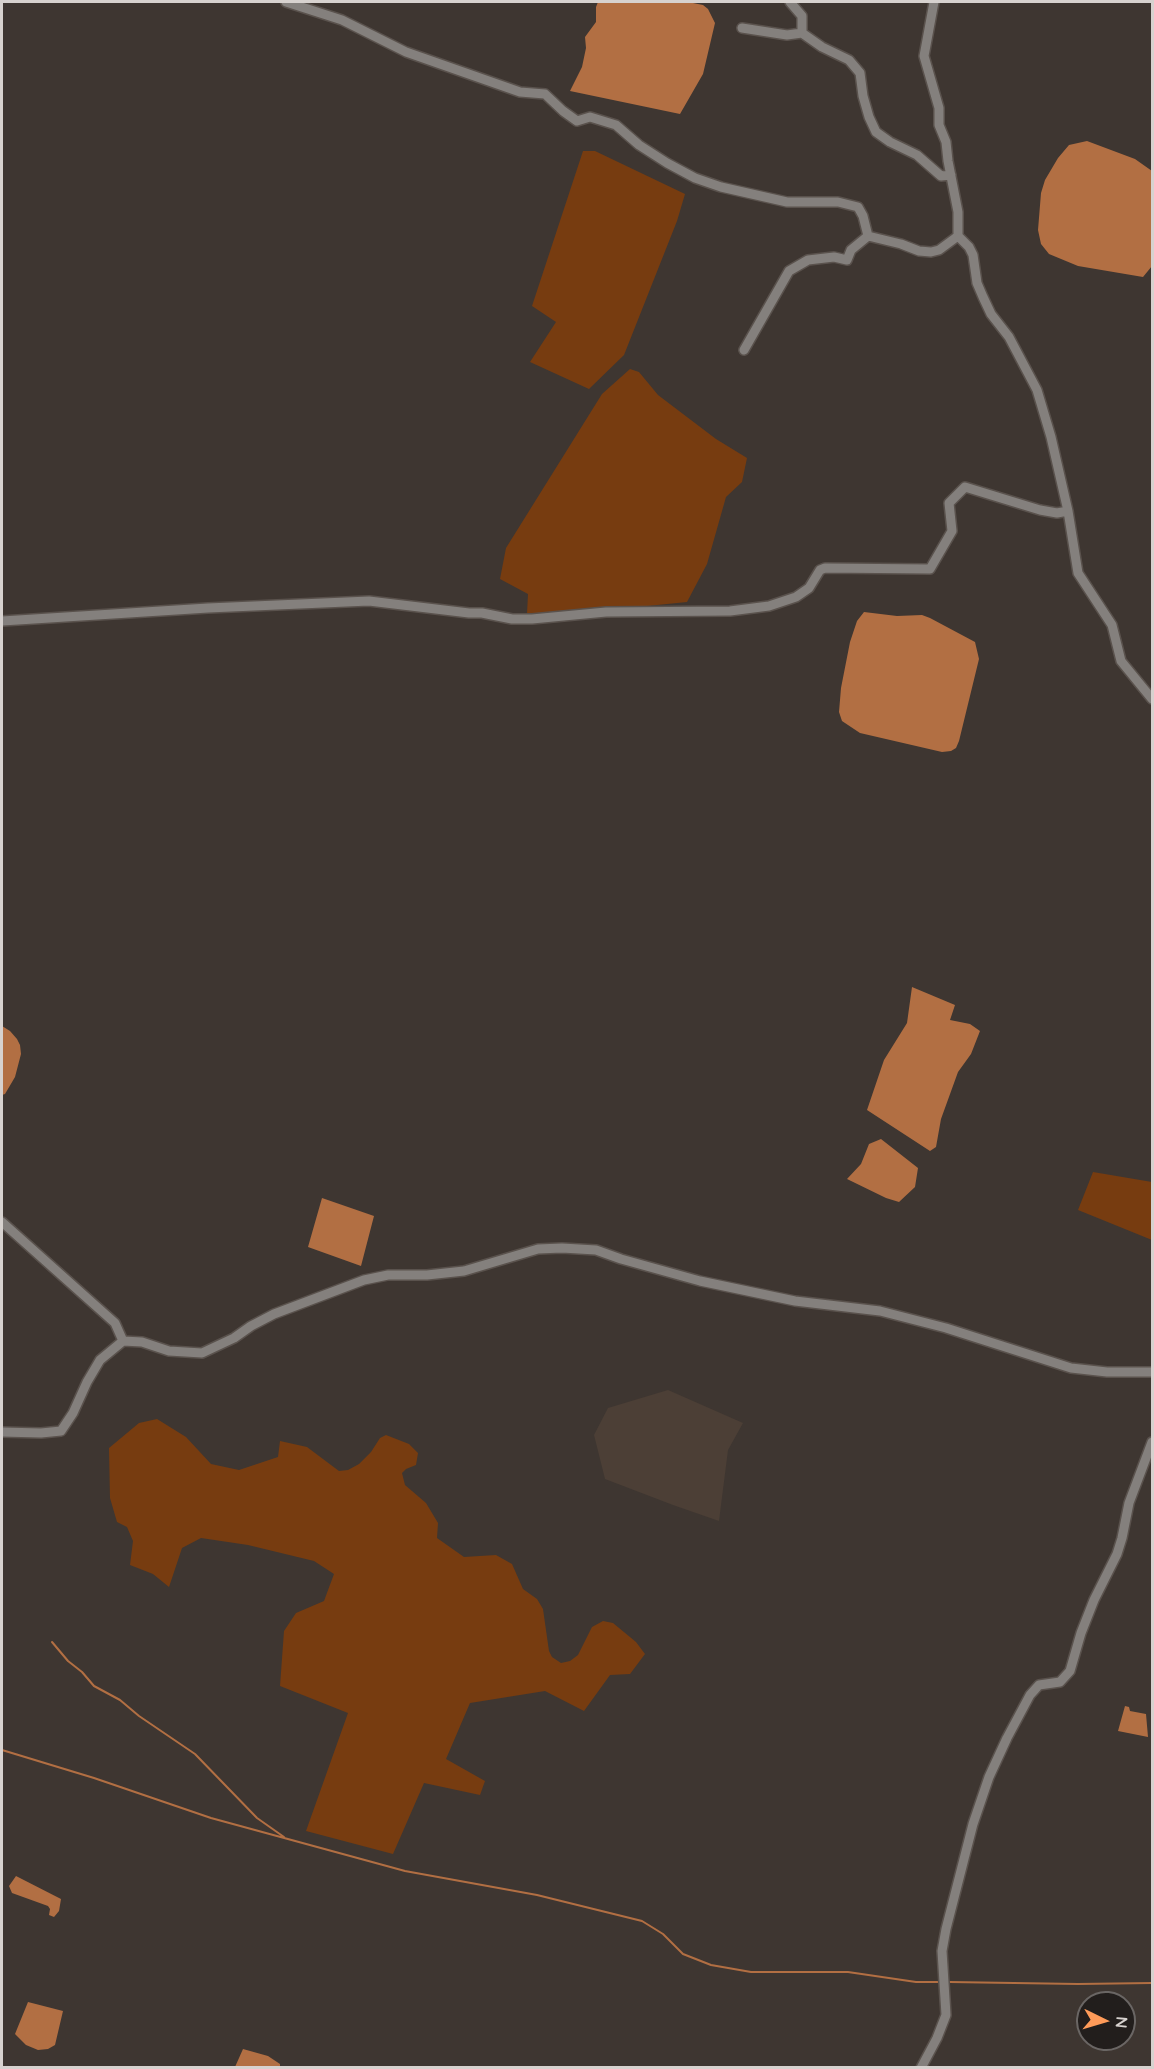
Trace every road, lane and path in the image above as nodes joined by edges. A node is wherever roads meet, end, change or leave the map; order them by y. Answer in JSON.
{"nodes":[{"id":1,"x":286,"y":2,"type":"edge"},
{"id":2,"x":790,"y":2,"type":"edge"},
{"id":3,"x":934,"y":2,"type":"edge"},
{"id":4,"x":742,"y":28,"type":"dead end"},
{"id":5,"x":802,"y":33,"type":"junction"},
{"id":6,"x":951,"y":175,"type":"junction"},
{"id":7,"x":868,"y":236,"type":"junction"},
{"id":8,"x":958,"y":236,"type":"junction"},
{"id":9,"x":744,"y":350,"type":"dead end"},
{"id":10,"x":1068,"y":511,"type":"junction"},
{"id":11,"x":2,"y":621,"type":"edge"},
{"id":12,"x":1152,"y":699,"type":"edge"},
{"id":13,"x":2,"y":1222,"type":"edge"},
{"id":14,"x":123,"y":1341,"type":"junction"},
{"id":15,"x":1152,"y":1372,"type":"edge"},
{"id":16,"x":2,"y":1432,"type":"edge"},
{"id":17,"x":1152,"y":1442,"type":"edge"},
{"id":18,"x":921,"y":2067,"type":"edge"}],
"edges":[{"from":1,"to":7,"type":"street"},
{"from":2,"to":5,"type":"street"},
{"from":3,"to":6,"type":"street"},
{"from":4,"to":5,"type":"street"},
{"from":5,"to":6,"type":"street"},
{"from":6,"to":8,"type":"street"},
{"from":7,"to":8,"type":"street"},
{"from":7,"to":9,"type":"street"},
{"from":8,"to":10,"type":"street"},
{"from":10,"to":11,"type":"street"},
{"from":10,"to":12,"type":"street"},
{"from":13,"to":14,"type":"street"},
{"from":14,"to":15,"type":"street"},
{"from":14,"to":16,"type":"street"},
{"from":17,"to":18,"type":"street"}]}
